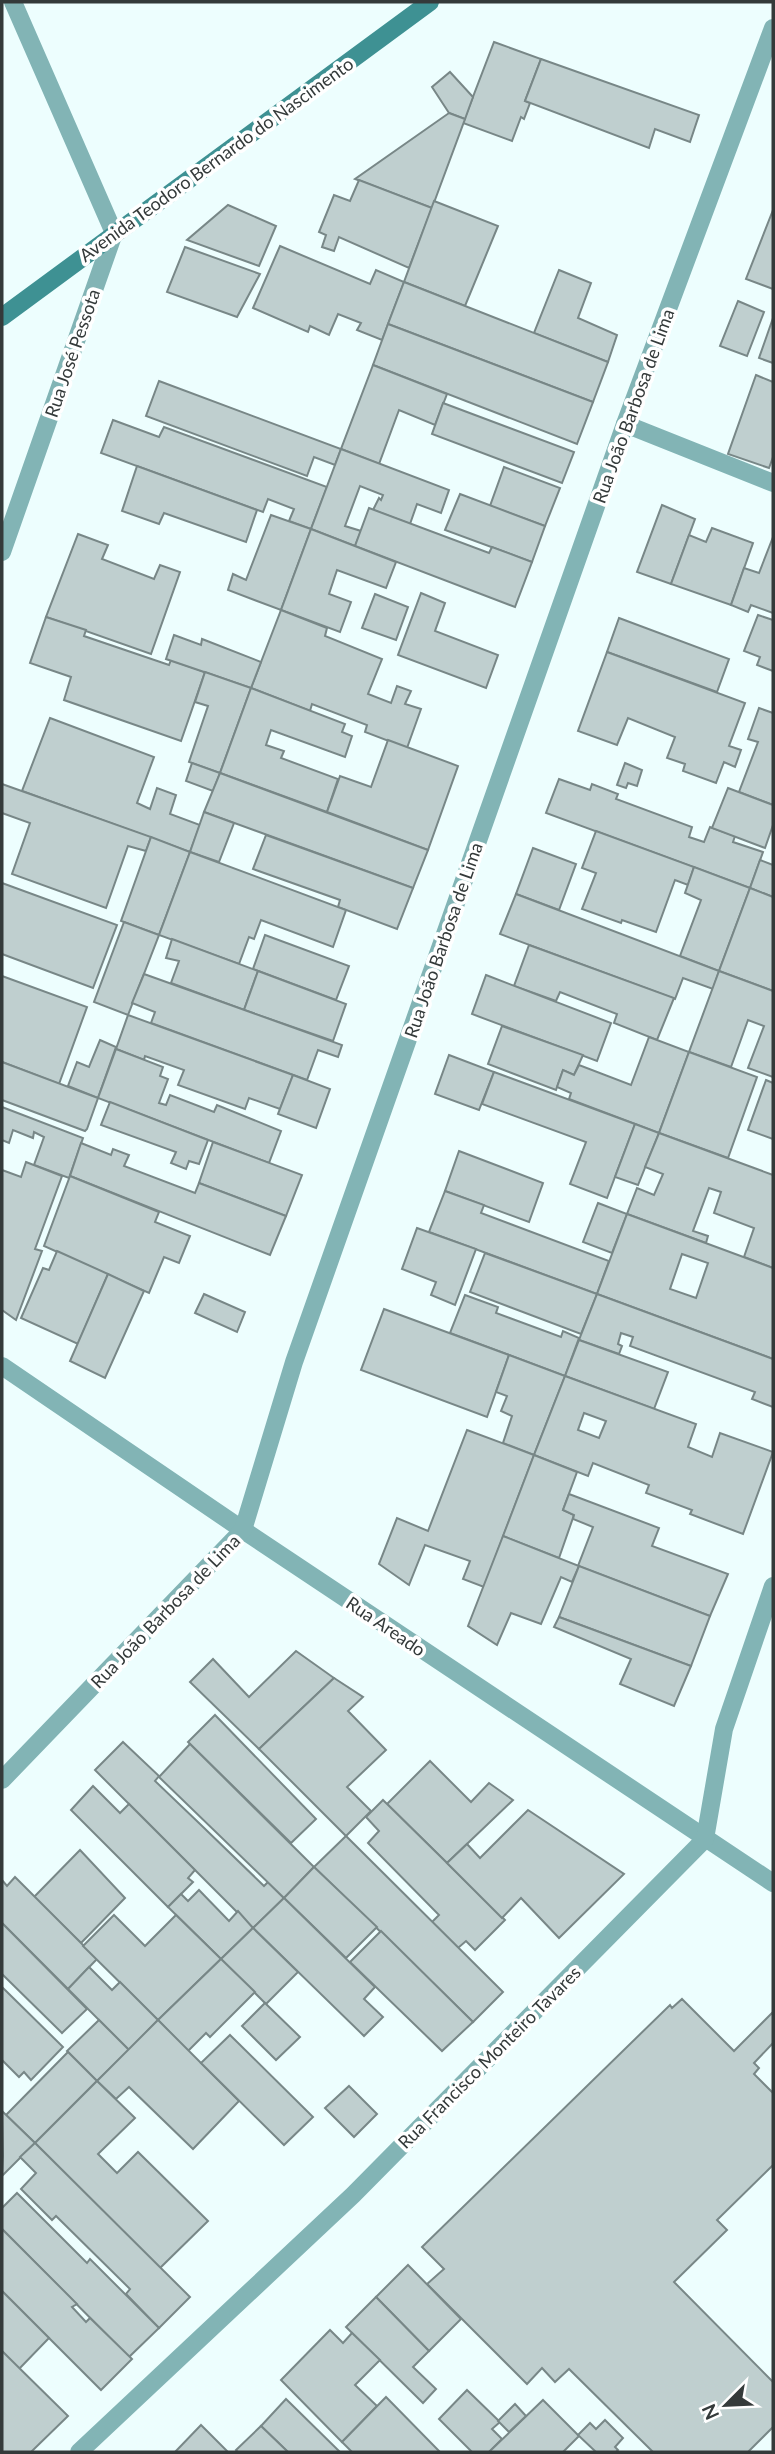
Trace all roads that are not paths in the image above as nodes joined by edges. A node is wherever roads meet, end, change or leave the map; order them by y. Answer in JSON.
{"nodes":[{"id":1,"x":13,"y":2,"type":"edge"},
{"id":2,"x":430,"y":2,"type":"edge"},
{"id":3,"x":773,"y":28,"type":"edge"},
{"id":4,"x":114,"y":233,"type":"junction"},
{"id":5,"x":2,"y":317,"type":"edge"},
{"id":6,"x":625,"y":424,"type":"junction"},
{"id":7,"x":773,"y":483,"type":"edge"},
{"id":8,"x":2,"y":552,"type":"edge"},
{"id":9,"x":2,"y":1366,"type":"edge"},
{"id":10,"x":243,"y":1530,"type":"junction"},
{"id":11,"x":773,"y":1586,"type":"edge"},
{"id":12,"x":2,"y":1780,"type":"edge"},
{"id":13,"x":705,"y":1839,"type":"junction"},
{"id":14,"x":773,"y":1883,"type":"edge"},
{"id":15,"x":79,"y":2452,"type":"edge"}],
"edges":[{"from":1,"to":4,"type":"street"},
{"from":2,"to":4,"type":"street","name":"Avenida Teodoro Bernardo do Nascimento"},
{"from":3,"to":6,"type":"street","name":"Rua João Barbosa de Lima"},
{"from":4,"to":5,"type":"street","name":"Avenida Teodoro Bernardo do Nascimento"},
{"from":4,"to":8,"type":"street","name":"Rua José Pessota"},
{"from":6,"to":7,"type":"street"},
{"from":6,"to":10,"type":"street","name":"Rua João Barbosa de Lima"},
{"from":9,"to":10,"type":"street","name":"Rua Areado"},
{"from":10,"to":12,"type":"street","name":"Rua João Barbosa de Lima"},
{"from":10,"to":13,"type":"street","name":"Rua Areado"},
{"from":11,"to":13,"type":"street"},
{"from":13,"to":14,"type":"street","name":"Rua Areado"},
{"from":13,"to":15,"type":"street","name":"Rua Francisco Monteiro Tavares"}]}
